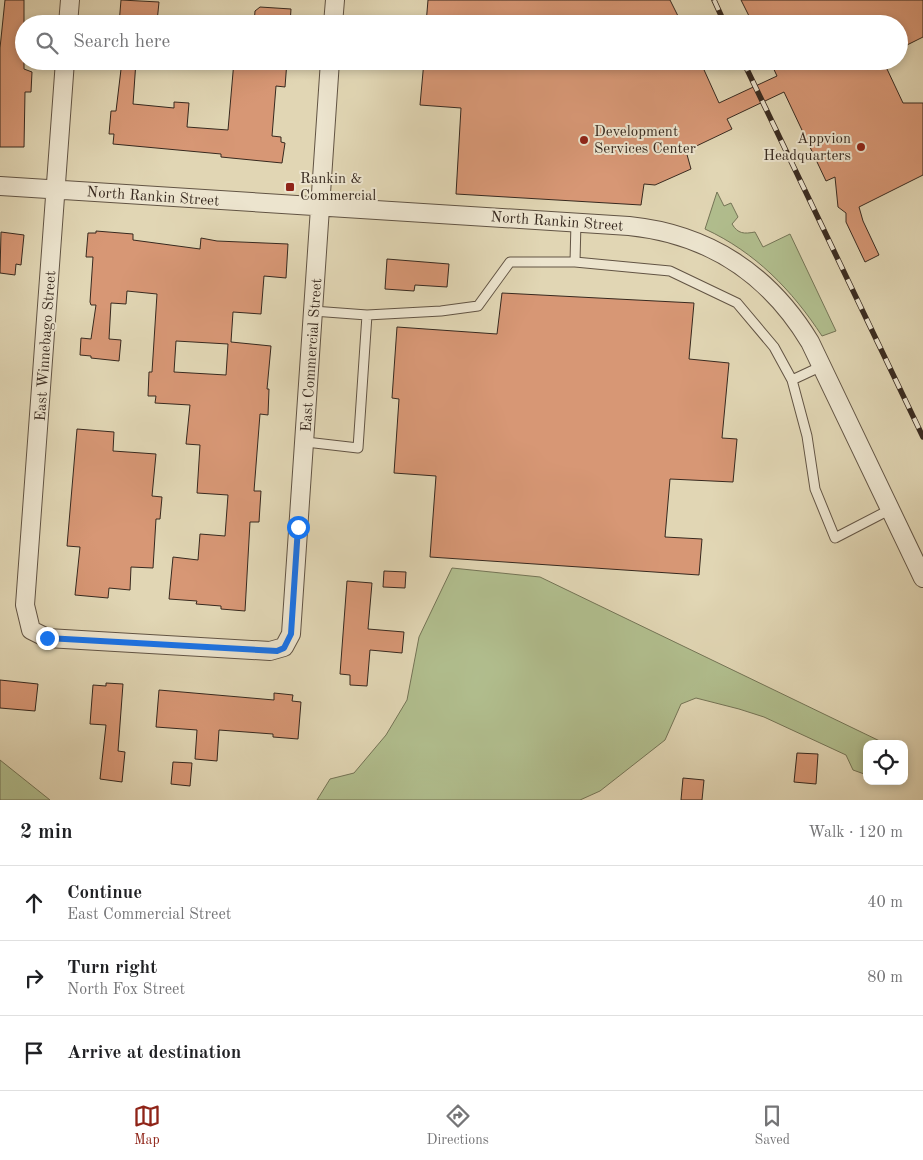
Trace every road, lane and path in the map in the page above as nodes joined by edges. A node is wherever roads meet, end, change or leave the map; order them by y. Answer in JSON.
{"nodes":[{"id":1,"x":70,"y":0,"type":"edge"},
{"id":2,"x":334,"y":0,"type":"edge"},
{"id":3,"x":69,"y":15,"type":"edge"},
{"id":4,"x":333,"y":15,"type":"edge"},
{"id":5,"x":64,"y":70,"type":"edge"},
{"id":6,"x":329,"y":70,"type":"edge"},
{"id":7,"x":0,"y":186,"type":"edge"},
{"id":8,"x":56,"y":190,"type":"junction"},
{"id":9,"x":320,"y":206,"type":"junction"},
{"id":10,"x":576,"y":222,"type":"junction"},
{"id":11,"x":575,"y":262,"type":"junction"},
{"id":12,"x":313,"y":310,"type":"junction"},
{"id":13,"x":367,"y":315,"type":"junction"},
{"id":14,"x":822,"y":366,"type":"junction"},
{"id":15,"x":792,"y":380,"type":"junction"},
{"id":16,"x":306,"y":442,"type":"junction"},
{"id":17,"x":890,"y":509,"type":"junction"},
{"id":18,"x":923,"y":578,"type":"edge"},
{"id":19,"x":284,"y":648,"type":"joint"}],
"edges":[{"from":1,"to":3,"type":"street"},
{"from":2,"to":4,"type":"street"},
{"from":5,"to":8,"type":"street","name":"East Winnebago Street"},
{"from":6,"to":9,"type":"street","name":"East Commercial Street"},
{"from":7,"to":8,"type":"street","name":"North Rankin Street"},
{"from":8,"to":9,"type":"street","name":"North Rankin Street"},
{"from":8,"to":19,"type":"street","name":"East Winnebago Street"},
{"from":9,"to":10,"type":"street","name":"North Rankin Street"},
{"from":9,"to":12,"type":"street","name":"East Commercial Street"},
{"from":10,"to":11,"type":"lane"},
{"from":10,"to":14,"type":"street","name":"North Rankin Street"},
{"from":11,"to":13,"type":"lane"},
{"from":11,"to":15,"type":"lane"},
{"from":12,"to":13,"type":"lane"},
{"from":12,"to":16,"type":"street","name":"East Commercial Street"},
{"from":13,"to":16,"type":"lane"},
{"from":14,"to":15,"type":"lane"},
{"from":14,"to":17,"type":"street","name":"North Rankin Street"},
{"from":15,"to":17,"type":"lane"},
{"from":16,"to":19,"type":"street","name":"East Commercial Street"},
{"from":17,"to":18,"type":"street","name":"North Rankin Street"}]}
